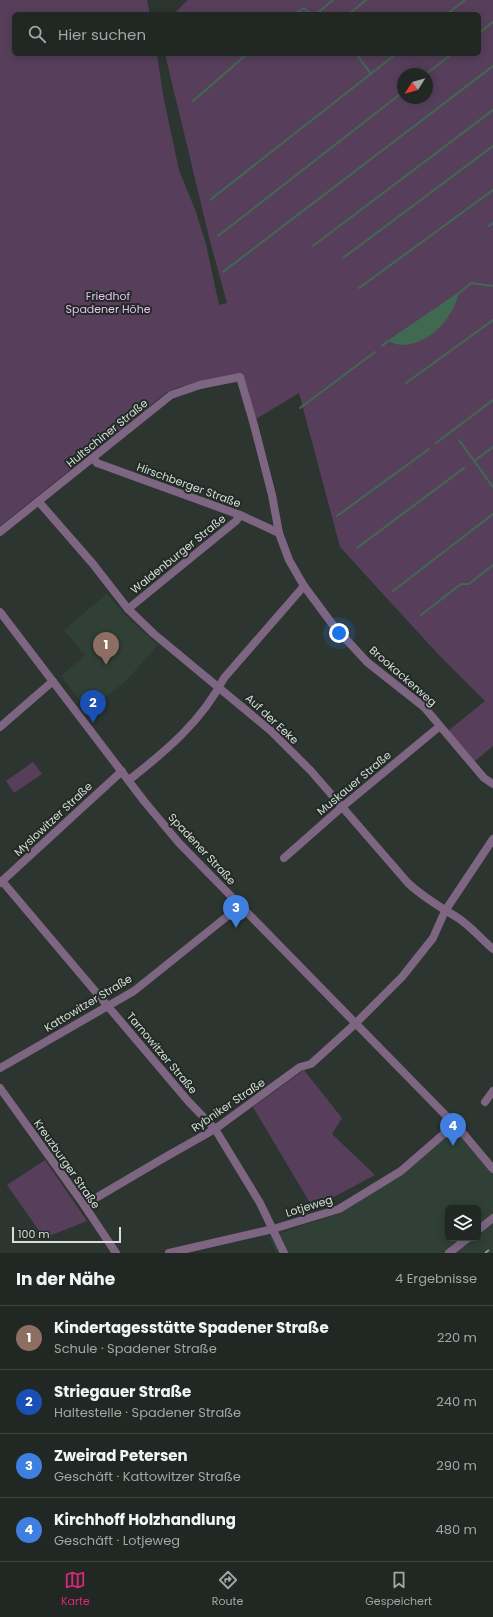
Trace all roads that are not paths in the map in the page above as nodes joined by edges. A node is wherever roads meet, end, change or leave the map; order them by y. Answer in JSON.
{"nodes":[{"id":1,"x":240,"y":376,"type":"joint"},
{"id":2,"x":93,"y":458,"type":"junction"},
{"id":3,"x":39,"y":502,"type":"junction"},
{"id":4,"x":240,"y":515,"type":"junction"},
{"id":5,"x":0,"y":532,"type":"edge"},
{"id":6,"x":279,"y":533,"type":"junction"},
{"id":7,"x":304,"y":586,"type":"junction"},
{"id":8,"x":128,"y":609,"type":"junction"},
{"id":9,"x":0,"y":612,"type":"edge"},
{"id":10,"x":54,"y":681,"type":"junction"},
{"id":11,"x":220,"y":687,"type":"junction"},
{"id":12,"x":440,"y":726,"type":"junction"},
{"id":13,"x":0,"y":727,"type":"edge"},
{"id":14,"x":122,"y":771,"type":"junction"},
{"id":15,"x":129,"y":780,"type":"junction"},
{"id":16,"x":493,"y":784,"type":"edge"},
{"id":17,"x":342,"y":807,"type":"junction"},
{"id":18,"x":493,"y":839,"type":"edge"},
{"id":19,"x":284,"y":858,"type":"dead end"},
{"id":20,"x":1,"y":882,"type":"edge"},
{"id":21,"x":240,"y":906,"type":"junction"},
{"id":22,"x":445,"y":911,"type":"junction"},
{"id":23,"x":493,"y":949,"type":"edge"},
{"id":24,"x":108,"y":1005,"type":"junction"},
{"id":25,"x":355,"y":1024,"type":"junction"},
{"id":26,"x":0,"y":1068,"type":"edge"},
{"id":27,"x":0,"y":1088,"type":"edge"},
{"id":28,"x":493,"y":1091,"type":"edge"},
{"id":29,"x":485,"y":1102,"type":"dead end"},
{"id":30,"x":454,"y":1125,"type":"junction"},
{"id":31,"x":215,"y":1129,"type":"junction"},
{"id":32,"x":493,"y":1169,"type":"edge"},
{"id":33,"x":84,"y":1205,"type":"junction"},
{"id":34,"x":493,"y":1218,"type":"edge"},
{"id":35,"x":481,"y":1228,"type":"edge"},
{"id":36,"x":273,"y":1229,"type":"junction"},
{"id":37,"x":464,"y":1241,"type":"edge"},
{"id":38,"x":116,"y":1253,"type":"edge"},
{"id":39,"x":170,"y":1253,"type":"edge"},
{"id":40,"x":284,"y":1253,"type":"edge"},
{"id":41,"x":449,"y":1253,"type":"edge"}],
"edges":[{"from":1,"to":2,"type":"street","name":"Hultschiner Straße"},
{"from":1,"to":6,"type":"street","name":"Brookackerweg"},
{"from":2,"to":3,"type":"street","name":"Hultschiner Straße"},
{"from":2,"to":4,"type":"street","name":"Hirschberger Straße"},
{"from":3,"to":5,"type":"street","name":"Hultschiner Straße"},
{"from":3,"to":8,"type":"street","name":"Auf der Eeke"},
{"from":4,"to":6,"type":"street","name":"Hirschberger Straße"},
{"from":4,"to":8,"type":"street","name":"Waldenburger Straße"},
{"from":6,"to":7,"type":"street","name":"Brookackerweg"},
{"from":7,"to":11,"type":"street"},
{"from":7,"to":12,"type":"street","name":"Brookackerweg"},
{"from":8,"to":11,"type":"street","name":"Auf der Eeke"},
{"from":9,"to":10,"type":"street","name":"Spadener Straße"},
{"from":10,"to":13,"type":"street"},
{"from":10,"to":14,"type":"street","name":"Spadener Straße"},
{"from":11,"to":15,"type":"street"},
{"from":11,"to":17,"type":"street","name":"Auf der Eeke"},
{"from":12,"to":16,"type":"street","name":"Brookackerweg"},
{"from":12,"to":17,"type":"street","name":"Muskauer Straße"},
{"from":14,"to":15,"type":"street","name":"Spadener Straße"},
{"from":14,"to":20,"type":"street","name":"Myslowitzer Straße"},
{"from":15,"to":21,"type":"street","name":"Spadener Straße"},
{"from":17,"to":19,"type":"street","name":"Muskauer Straße"},
{"from":17,"to":22,"type":"street","name":"Auf der Eeke"},
{"from":18,"to":22,"type":"street","name":"Rybniker Straße"},
{"from":20,"to":24,"type":"street","name":"Tarnowitzer Straße"},
{"from":21,"to":24,"type":"street","name":"Kattowitzer Straße"},
{"from":21,"to":25,"type":"street","name":"Spadener Straße"},
{"from":22,"to":23,"type":"street","name":"Auf der Eeke"},
{"from":22,"to":25,"type":"street","name":"Rybniker Straße"},
{"from":24,"to":26,"type":"street","name":"Kattowitzer Straße"},
{"from":24,"to":31,"type":"street","name":"Tarnowitzer Straße"},
{"from":25,"to":30,"type":"street","name":"Spadener Straße"},
{"from":25,"to":31,"type":"street","name":"Rybniker Straße"},
{"from":27,"to":33,"type":"street","name":"Kreuzburger Straße"},
{"from":28,"to":29,"type":"street"},
{"from":30,"to":32,"type":"street","name":"Spadener Straße"},
{"from":30,"to":36,"type":"street","name":"Lotjeweg"},
{"from":31,"to":33,"type":"street","name":"Rybniker Straße"},
{"from":31,"to":36,"type":"street","name":"Tarnowitzer Straße"},
{"from":33,"to":38,"type":"street","name":"Kreuzburger Straße"},
{"from":34,"to":35,"type":"street"},
{"from":36,"to":39,"type":"street","name":"Lotjeweg"},
{"from":36,"to":40,"type":"street","name":"Tarnowitzer Straße"},
{"from":37,"to":41,"type":"street"}]}
